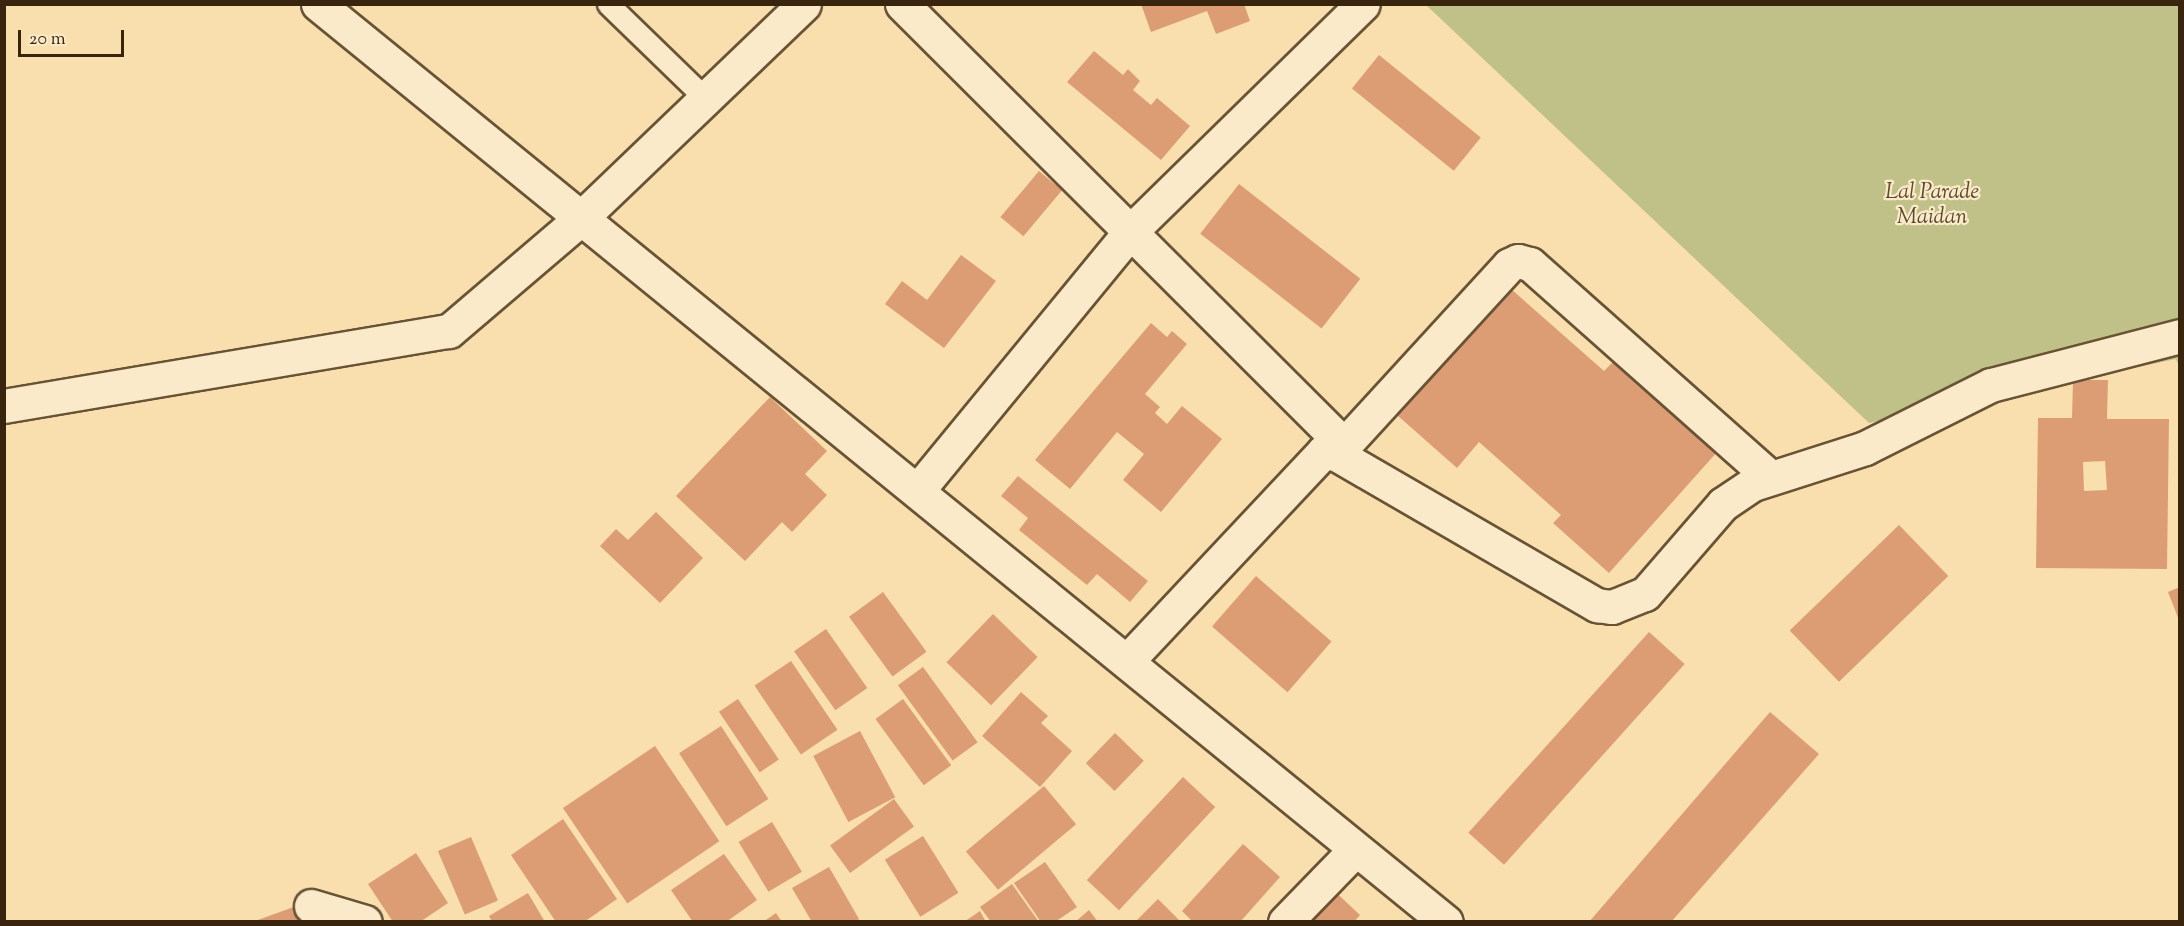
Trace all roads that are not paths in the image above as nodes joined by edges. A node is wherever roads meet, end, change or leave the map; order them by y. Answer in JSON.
{"nodes":[{"id":1,"x":318,"y":4,"type":"edge"},
{"id":2,"x":608,"y":4,"type":"edge"},
{"id":3,"x":804,"y":4,"type":"edge"},
{"id":4,"x":902,"y":4,"type":"edge"},
{"id":5,"x":1363,"y":4,"type":"edge"},
{"id":6,"x":706,"y":99,"type":"junction"},
{"id":7,"x":580,"y":219,"type":"junction"},
{"id":8,"x":1129,"y":233,"type":"junction"},
{"id":9,"x":2180,"y":336,"type":"edge"},
{"id":10,"x":4,"y":406,"type":"edge"},
{"id":11,"x":1340,"y":449,"type":"junction"},
{"id":12,"x":1771,"y":478,"type":"junction"},
{"id":13,"x":918,"y":490,"type":"junction"},
{"id":14,"x":1126,"y":661,"type":"junction"},
{"id":15,"x":1355,"y":850,"type":"junction"},
{"id":16,"x":311,"y":906,"type":"dead end"},
{"id":17,"x":365,"y":921,"type":"edge"},
{"id":18,"x":1285,"y":921,"type":"edge"},
{"id":19,"x":1446,"y":921,"type":"edge"}],
"edges":[{"from":1,"to":7,"type":"street"},
{"from":2,"to":6,"type":"lane"},
{"from":3,"to":6,"type":"street"},
{"from":4,"to":8,"type":"street"},
{"from":5,"to":8,"type":"street"},
{"from":6,"to":7,"type":"street"},
{"from":7,"to":10,"type":"street"},
{"from":7,"to":13,"type":"street"},
{"from":8,"to":11,"type":"street"},
{"from":8,"to":13,"type":"street"},
{"from":9,"to":12,"type":"street"},
{"from":11,"to":12,"type":"street"},
{"from":11,"to":12,"type":"street"},
{"from":11,"to":14,"type":"street"},
{"from":13,"to":14,"type":"street"},
{"from":14,"to":15,"type":"street"},
{"from":15,"to":18,"type":"street"},
{"from":15,"to":19,"type":"street"},
{"from":16,"to":17,"type":"street"}]}
